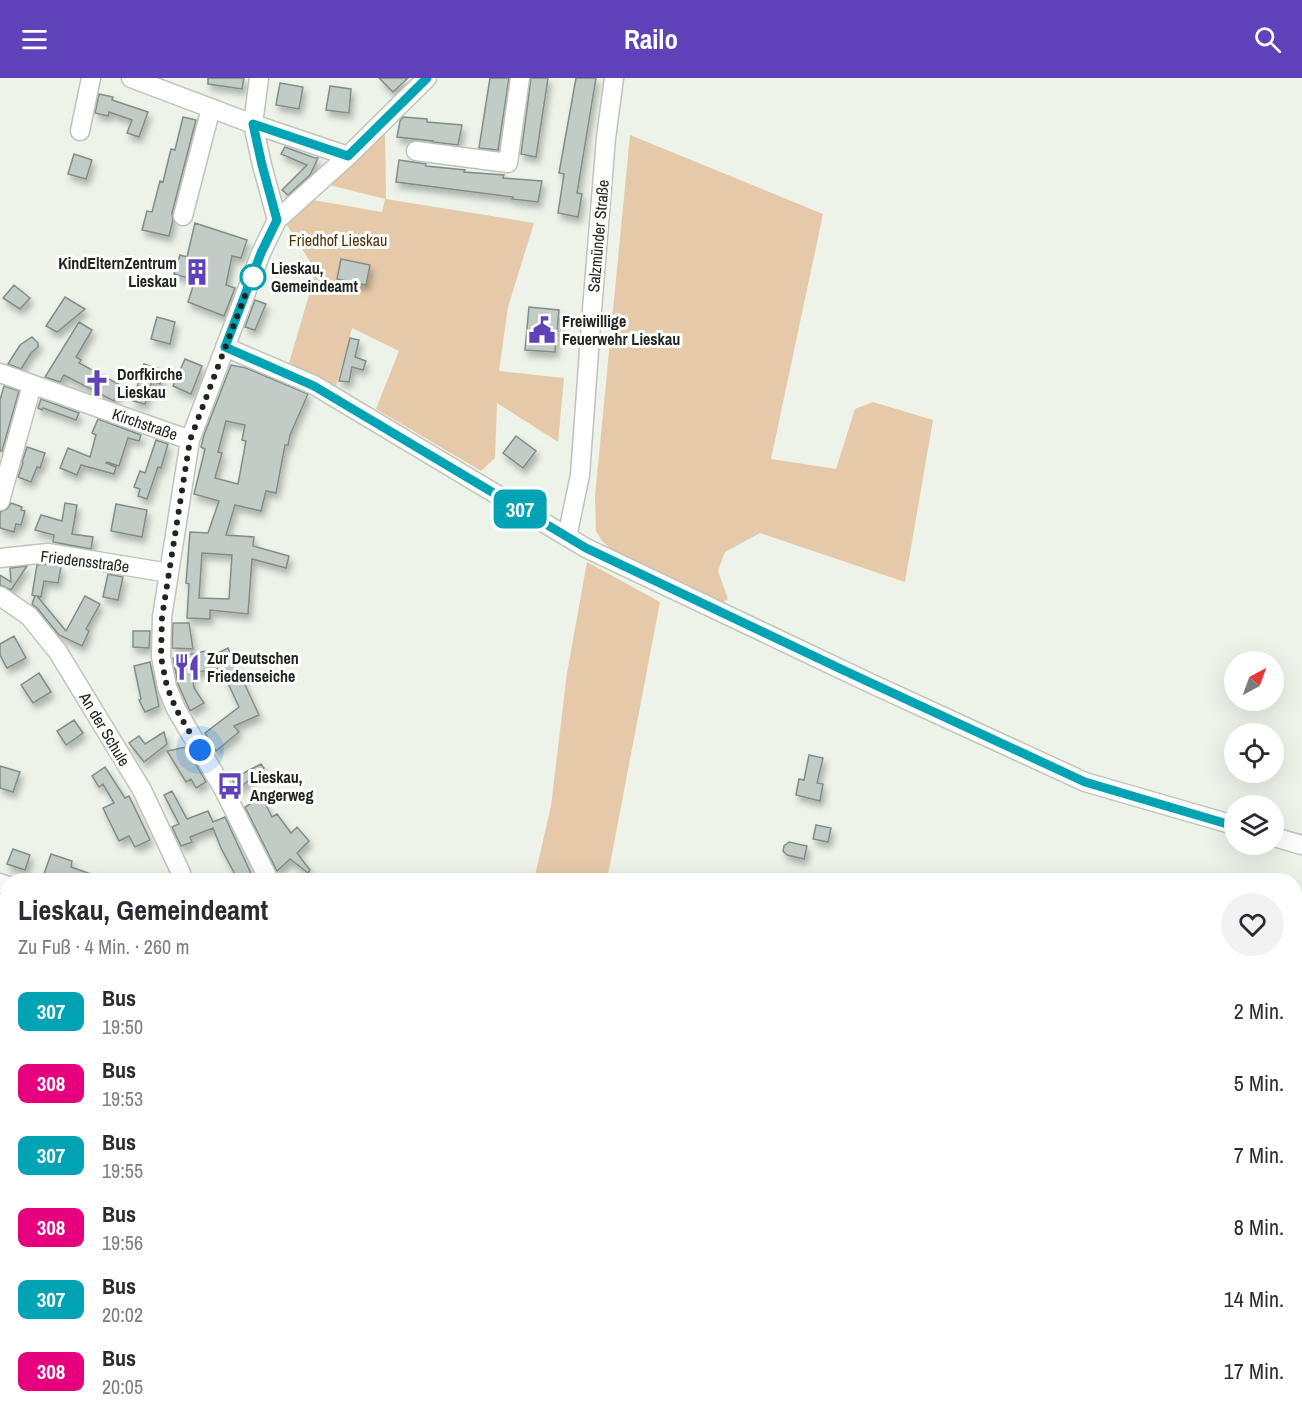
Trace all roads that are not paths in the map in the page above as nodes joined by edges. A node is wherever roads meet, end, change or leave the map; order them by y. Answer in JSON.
{"nodes":[{"id":1,"x":92,"y":78,"type":"edge"},
{"id":2,"x":131,"y":78,"type":"edge"},
{"id":3,"x":259,"y":78,"type":"edge"},
{"id":4,"x":427,"y":78,"type":"edge"},
{"id":5,"x":520,"y":78,"type":"edge"},
{"id":6,"x":614,"y":78,"type":"edge"},
{"id":7,"x":211,"y":108,"type":"junction"},
{"id":8,"x":253,"y":124,"type":"junction"},
{"id":9,"x":80,"y":131,"type":"dead end"},
{"id":10,"x":416,"y":151,"type":"dead end"},
{"id":11,"x":348,"y":156,"type":"junction"},
{"id":12,"x":183,"y":216,"type":"dead end"},
{"id":13,"x":277,"y":220,"type":"junction"},
{"id":14,"x":225,"y":347,"type":"junction"},
{"id":15,"x":0,"y":373,"type":"edge"},
{"id":16,"x":32,"y":385,"type":"junction"},
{"id":17,"x":190,"y":440,"type":"junction"},
{"id":18,"x":0,"y":501,"type":"edge"},
{"id":19,"x":567,"y":537,"type":"junction"},
{"id":20,"x":0,"y":558,"type":"edge"},
{"id":21,"x":169,"y":573,"type":"junction"},
{"id":22,"x":0,"y":596,"type":"edge"},
{"id":23,"x":1224,"y":822,"type":"edge"},
{"id":24,"x":1284,"y":840,"type":"edge"},
{"id":25,"x":1302,"y":845,"type":"edge"},
{"id":26,"x":181,"y":873,"type":"edge"},
{"id":27,"x":266,"y":873,"type":"edge"}],
"edges":[{"from":1,"to":9,"type":"street"},
{"from":2,"to":7,"type":"street"},
{"from":3,"to":8,"type":"street"},
{"from":4,"to":11,"type":"street"},
{"from":5,"to":10,"type":"street"},
{"from":6,"to":19,"type":"street","name":"Salzmünder Straße"},
{"from":7,"to":8,"type":"street"},
{"from":7,"to":12,"type":"street"},
{"from":8,"to":11,"type":"street"},
{"from":8,"to":13,"type":"street"},
{"from":11,"to":13,"type":"street"},
{"from":13,"to":14,"type":"street"},
{"from":14,"to":17,"type":"street"},
{"from":14,"to":19,"type":"street"},
{"from":15,"to":16,"type":"street","name":"Kirchstraße"},
{"from":16,"to":17,"type":"street","name":"Kirchstraße"},
{"from":16,"to":18,"type":"street"},
{"from":17,"to":21,"type":"street"},
{"from":19,"to":23,"type":"street"},
{"from":20,"to":21,"type":"street","name":"Friedensstraße"},
{"from":21,"to":27,"type":"street"},
{"from":22,"to":26,"type":"street","name":"An der Schule"},
{"from":24,"to":25,"type":"street"}]}
